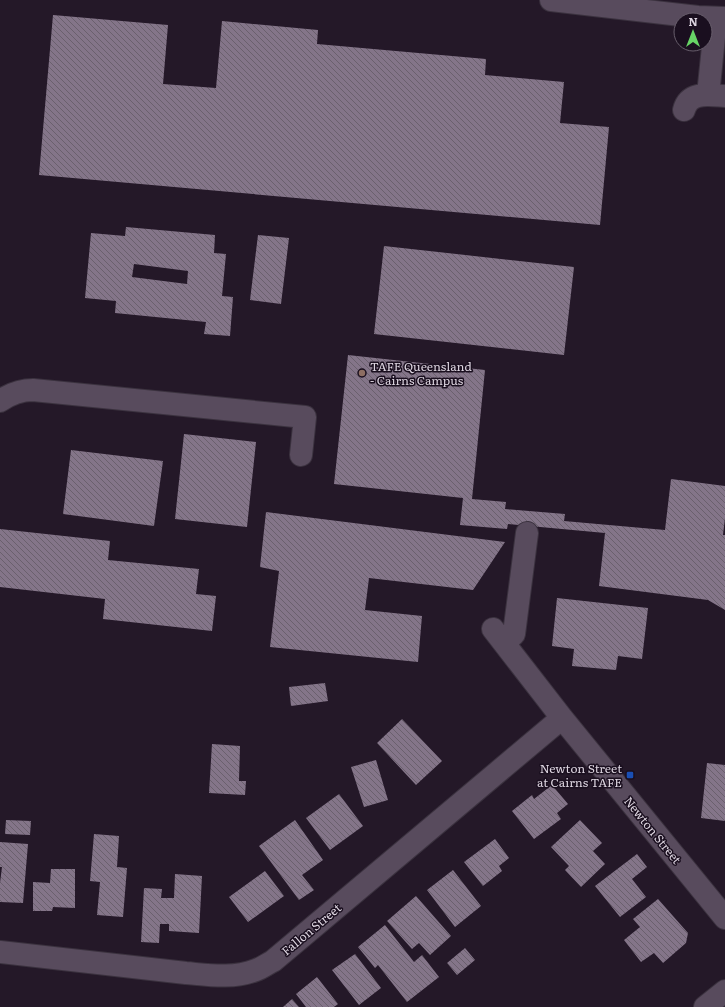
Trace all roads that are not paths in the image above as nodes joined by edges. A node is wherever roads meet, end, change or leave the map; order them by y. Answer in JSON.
{"nodes":[{"id":1,"x":551,"y":0,"type":"edge"},
{"id":2,"x":721,"y":18,"type":"edge"},
{"id":3,"x":716,"y":96,"type":"edge"},
{"id":4,"x":684,"y":110,"type":"dead end"},
{"id":5,"x":0,"y":401,"type":"edge"},
{"id":6,"x":301,"y":455,"type":"dead end"},
{"id":7,"x":527,"y":533,"type":"dead end"},
{"id":8,"x":562,"y":718,"type":"junction"},
{"id":9,"x":725,"y":918,"type":"edge"},
{"id":10,"x":0,"y":952,"type":"edge"},
{"id":11,"x":725,"y":991,"type":"edge"},
{"id":12,"x":705,"y":1007,"type":"edge"}],
"edges":[{"from":1,"to":2,"type":"street"},
{"from":2,"to":3,"type":"street"},
{"from":3,"to":4,"type":"street"},
{"from":5,"to":6,"type":"street"},
{"from":7,"to":8,"type":"street","name":"Newton Street"},
{"from":8,"to":9,"type":"street","name":"Newton Street"},
{"from":8,"to":10,"type":"street","name":"Fallon Street"},
{"from":11,"to":12,"type":"street"}]}
